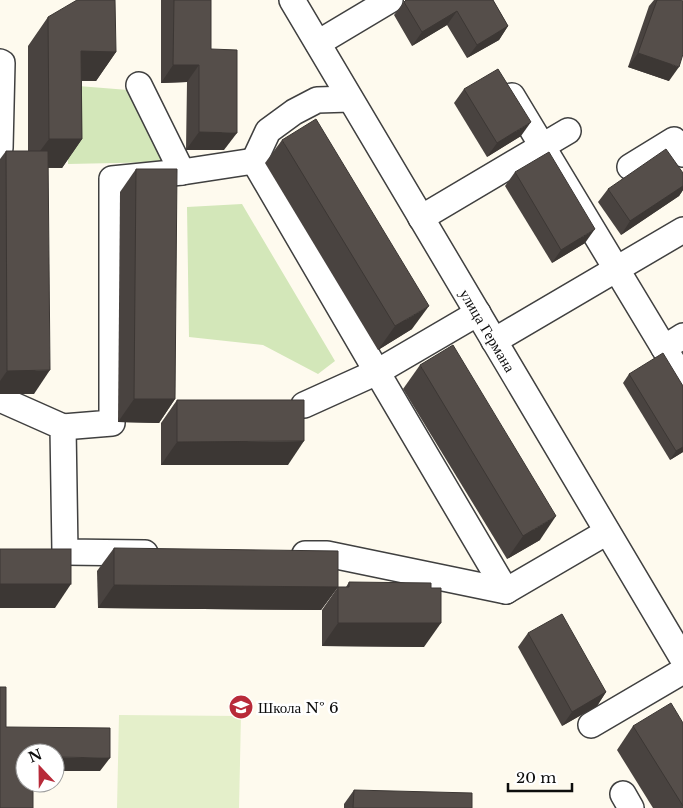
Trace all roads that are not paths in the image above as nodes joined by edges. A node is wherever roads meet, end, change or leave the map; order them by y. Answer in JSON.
{"nodes":[{"id":1,"x":292,"y":0,"type":"edge"},
{"id":2,"x":390,"y":0,"type":"edge"},
{"id":3,"x":318,"y":43,"type":"junction"},
{"id":4,"x":0,"y":62,"type":"edge"},
{"id":5,"x":500,"y":77,"type":"edge"},
{"id":6,"x":139,"y":85,"type":"dead end"},
{"id":7,"x":350,"y":99,"type":"junction"},
{"id":8,"x":568,"y":131,"type":"dead end"},
{"id":9,"x":542,"y":147,"type":"junction"},
{"id":10,"x":0,"y":148,"type":"edge"},
{"id":11,"x":683,"y":154,"type":"edge"},
{"id":12,"x":254,"y":161,"type":"junction"},
{"id":13,"x":630,"y":167,"type":"dead end"},
{"id":14,"x":182,"y":172,"type":"junction"},
{"id":15,"x":421,"y":218,"type":"junction"},
{"id":16,"x":683,"y":230,"type":"edge"},
{"id":17,"x":617,"y":270,"type":"junction"},
{"id":18,"x":478,"y":313,"type":"junction"},
{"id":19,"x":494,"y":341,"type":"junction"},
{"id":20,"x":674,"y":342,"type":"edge"},
{"id":21,"x":377,"y":372,"type":"junction"},
{"id":22,"x":683,"y":378,"type":"edge"},
{"id":23,"x":0,"y":399,"type":"edge"},
{"id":24,"x":304,"y":405,"type":"edge"},
{"id":25,"x":63,"y":427,"type":"junction"},
{"id":26,"x":607,"y":532,"type":"junction"},
{"id":27,"x":171,"y":553,"type":"edge"},
{"id":28,"x":278,"y":553,"type":"edge"},
{"id":29,"x":506,"y":591,"type":"junction"},
{"id":30,"x":683,"y":660,"type":"edge"},
{"id":31,"x":683,"y":671,"type":"edge"},
{"id":32,"x":592,"y":725,"type":"dead end"}],
"edges":[{"from":1,"to":3,"type":"street","name":"улица Германа"},
{"from":2,"to":3,"type":"street"},
{"from":3,"to":7,"type":"street","name":"улица Германа"},
{"from":4,"to":10,"type":"street"},
{"from":5,"to":9,"type":"street"},
{"from":6,"to":14,"type":"street"},
{"from":7,"to":12,"type":"street"},
{"from":7,"to":15,"type":"street","name":"улица Германа"},
{"from":8,"to":9,"type":"street"},
{"from":9,"to":15,"type":"street"},
{"from":9,"to":17,"type":"street"},
{"from":11,"to":13,"type":"street"},
{"from":12,"to":14,"type":"street"},
{"from":12,"to":21,"type":"street"},
{"from":14,"to":25,"type":"street"},
{"from":15,"to":18,"type":"street","name":"улица Германа"},
{"from":16,"to":17,"type":"street"},
{"from":17,"to":19,"type":"street"},
{"from":17,"to":20,"type":"street"},
{"from":18,"to":19,"type":"street","name":"улица Германа"},
{"from":18,"to":21,"type":"street"},
{"from":19,"to":26,"type":"street","name":"улица Германа"},
{"from":20,"to":22,"type":"street"},
{"from":21,"to":24,"type":"street"},
{"from":21,"to":29,"type":"street"},
{"from":23,"to":25,"type":"street"},
{"from":25,"to":27,"type":"street"},
{"from":26,"to":29,"type":"street"},
{"from":26,"to":30,"type":"street","name":"улица Германа"},
{"from":28,"to":29,"type":"street"},
{"from":31,"to":32,"type":"street"}]}
